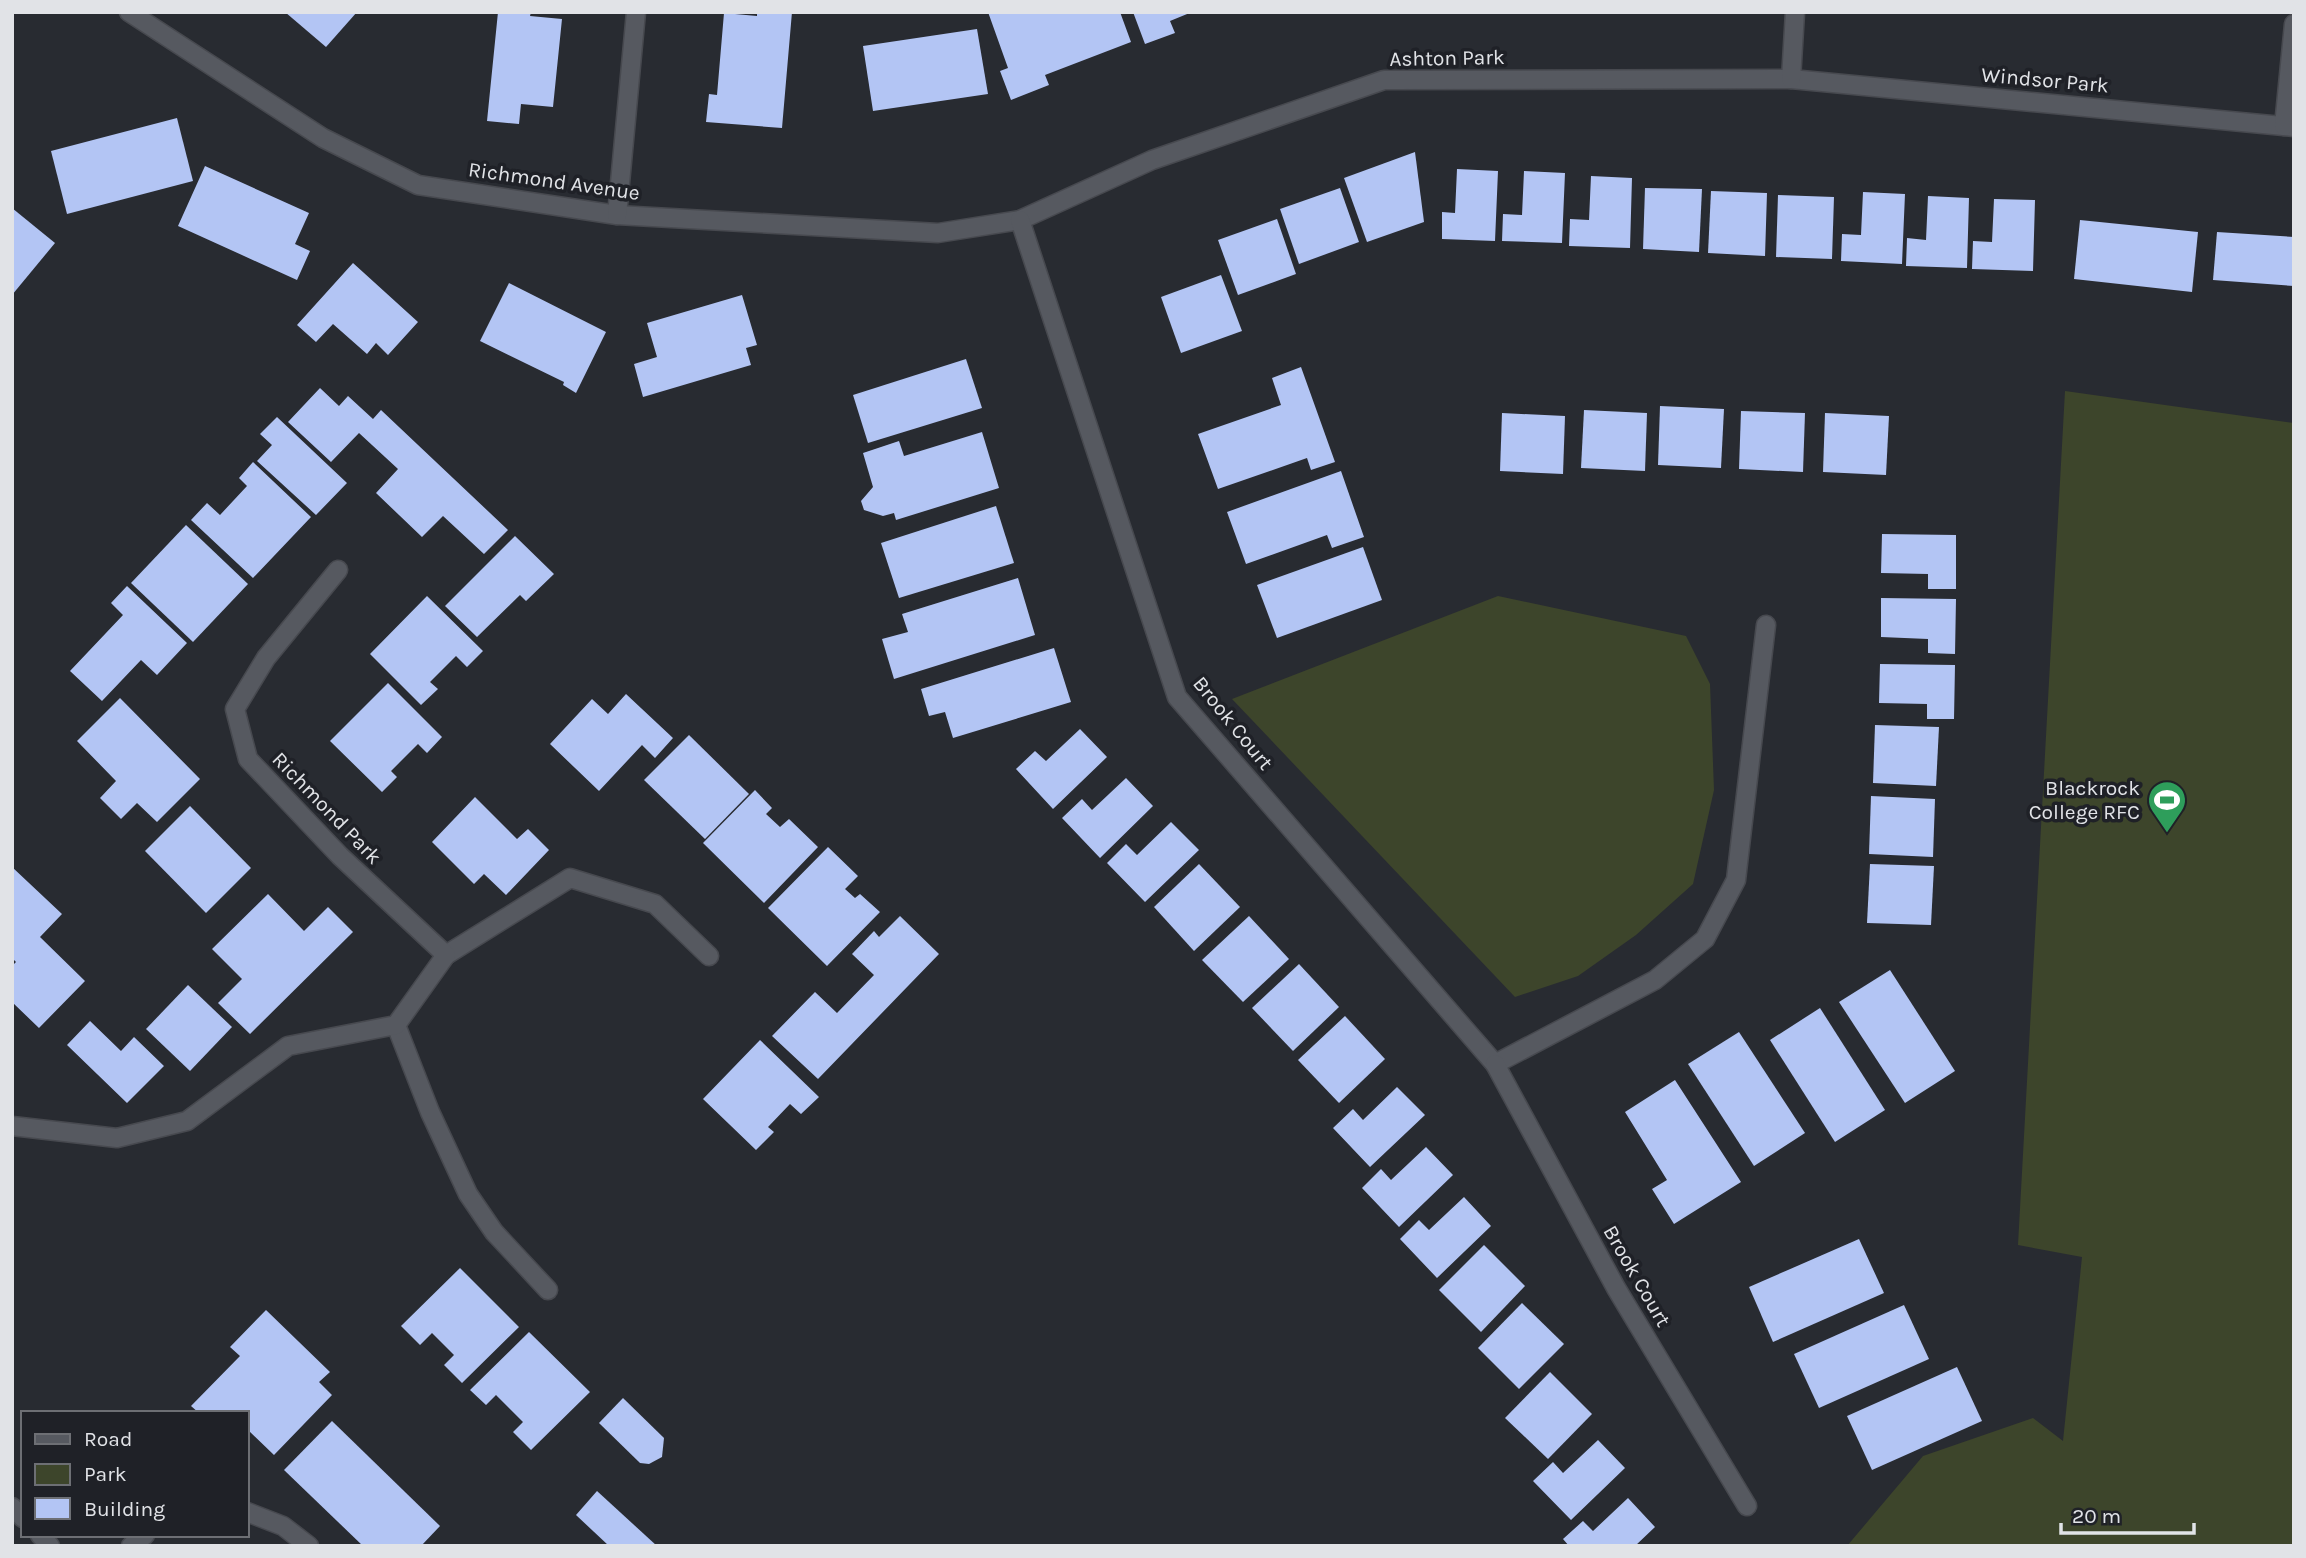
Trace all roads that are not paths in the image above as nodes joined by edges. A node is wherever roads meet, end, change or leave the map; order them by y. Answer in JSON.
{"nodes":[{"id":1,"x":129,"y":12,"type":"edge"},
{"id":2,"x":636,"y":12,"type":"edge"},
{"id":3,"x":1795,"y":12,"type":"edge"},
{"id":4,"x":2294,"y":24,"type":"edge"},
{"id":5,"x":1791,"y":79,"type":"junction"},
{"id":6,"x":2289,"y":126,"type":"edge"},
{"id":7,"x":617,"y":215,"type":"junction"},
{"id":8,"x":1020,"y":220,"type":"junction"},
{"id":9,"x":338,"y":570,"type":"dead end"},
{"id":10,"x":1766,"y":625,"type":"dead end"},
{"id":11,"x":446,"y":955,"type":"junction"},
{"id":12,"x":709,"y":956,"type":"dead end"},
{"id":13,"x":396,"y":1025,"type":"junction"},
{"id":14,"x":1496,"y":1064,"type":"junction"},
{"id":15,"x":12,"y":1126,"type":"edge"},
{"id":16,"x":548,"y":1290,"type":"dead end"},
{"id":17,"x":1747,"y":1506,"type":"dead end"},
{"id":18,"x":248,"y":1512,"type":"edge"},
{"id":19,"x":309,"y":1546,"type":"edge"}],
"edges":[{"from":1,"to":7,"type":"street","name":"Richmond Avenue"},
{"from":2,"to":7,"type":"street"},
{"from":3,"to":5,"type":"street"},
{"from":4,"to":6,"type":"street"},
{"from":5,"to":6,"type":"street","name":"Windsor Park"},
{"from":5,"to":8,"type":"street","name":"Ashton Park"},
{"from":7,"to":8,"type":"street","name":"Richmond Avenue"},
{"from":8,"to":14,"type":"street","name":"Brook Court"},
{"from":9,"to":11,"type":"street","name":"Richmond Park"},
{"from":10,"to":14,"type":"street"},
{"from":11,"to":12,"type":"street"},
{"from":11,"to":13,"type":"street"},
{"from":13,"to":15,"type":"street"},
{"from":13,"to":16,"type":"street"},
{"from":14,"to":17,"type":"street","name":"Brook Court"},
{"from":18,"to":19,"type":"street"}]}
